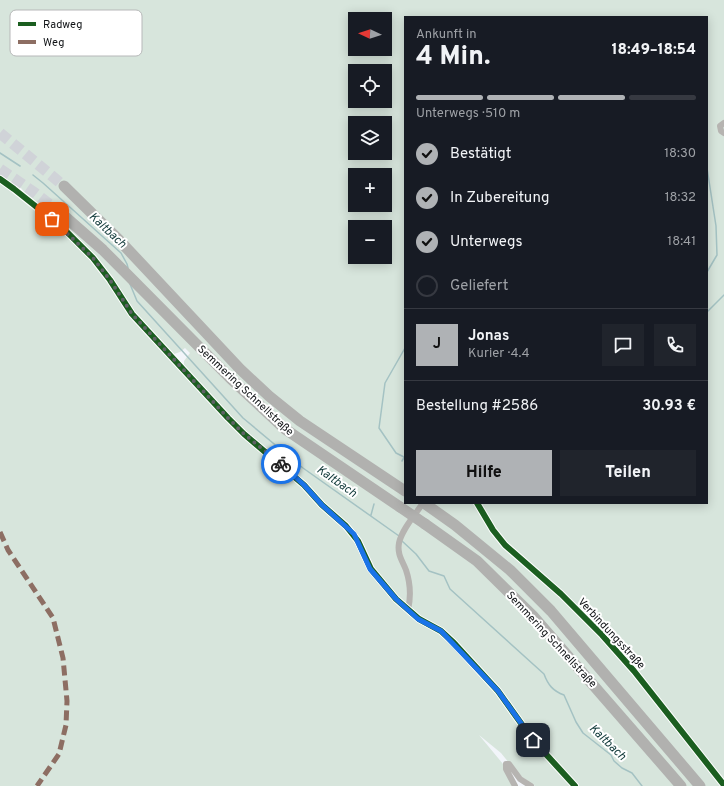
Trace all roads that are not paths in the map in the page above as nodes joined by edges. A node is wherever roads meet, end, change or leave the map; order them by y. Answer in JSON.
{"nodes":[{"id":1,"x":724,"y":123,"type":"edge"},
{"id":2,"x":724,"y":133,"type":"edge"},
{"id":3,"x":0,"y":179,"type":"edge"},
{"id":4,"x":64,"y":186,"type":"tunnel mouth"},
{"id":5,"x":62,"y":214,"type":"tunnel mouth"},
{"id":6,"x":404,"y":489,"type":"edge"},
{"id":7,"x":478,"y":504,"type":"edge"},
{"id":8,"x":426,"y":505,"type":"edge"},
{"id":9,"x":408,"y":610,"type":"junction"},
{"id":10,"x":724,"y":785,"type":"edge"},
{"id":11,"x":515,"y":786,"type":"edge"},
{"id":12,"x":531,"y":786,"type":"edge"},
{"id":13,"x":575,"y":786,"type":"edge"},
{"id":14,"x":681,"y":786,"type":"edge"},
{"id":15,"x":700,"y":786,"type":"edge"}],
"edges":[{"from":1,"to":2,"type":"street"},
{"from":3,"to":9,"type":"street"},
{"from":4,"to":6,"type":"highway","name":"Semmering Schnellstraße"},
{"from":5,"to":14,"type":"highway","name":"Semmering Schnellstraße","bridge":true},
{"from":7,"to":10,"type":"street","name":"Verbindungsstraße"},
{"from":8,"to":9,"type":"street"},
{"from":8,"to":15,"type":"highway","name":"Semmering Schnellstraße"},
{"from":9,"to":13,"type":"street"},
{"from":11,"to":12,"type":"street"}]}
